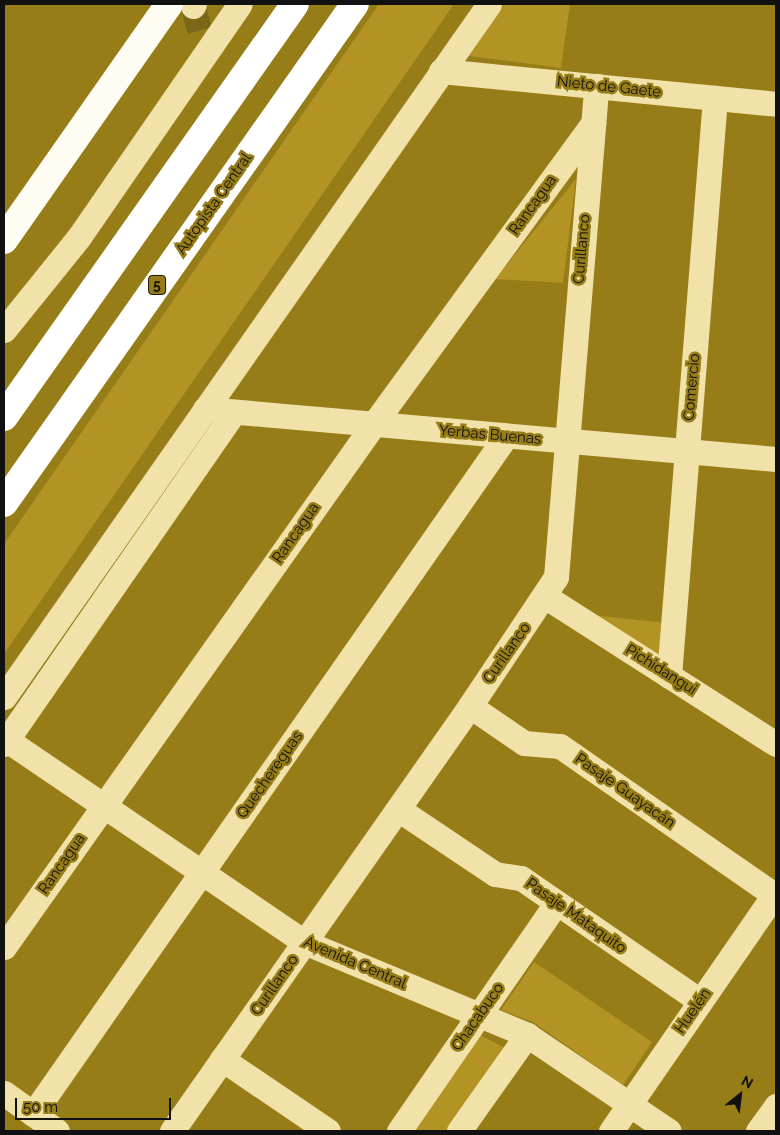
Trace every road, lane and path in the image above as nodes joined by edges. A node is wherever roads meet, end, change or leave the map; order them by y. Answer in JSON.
{"nodes":[{"id":1,"x":186,"y":4,"type":"edge"},
{"id":2,"x":240,"y":4,"type":"edge"},
{"id":3,"x":295,"y":4,"type":"edge"},
{"id":4,"x":355,"y":4,"type":"edge"},
{"id":5,"x":489,"y":4,"type":"edge"},
{"id":6,"x":442,"y":71,"type":"junction"},
{"id":7,"x":596,"y":86,"type":"junction"},
{"id":8,"x":715,"y":98,"type":"junction"},
{"id":9,"x":776,"y":104,"type":"edge"},
{"id":10,"x":593,"y":123,"type":"junction"},
{"id":11,"x":4,"y":240,"type":"edge"},
{"id":12,"x":4,"y":330,"type":"edge"},
{"id":13,"x":204,"y":409,"type":"junction"},
{"id":14,"x":234,"y":412,"type":"junction"},
{"id":15,"x":4,"y":417,"type":"edge"},
{"id":16,"x":373,"y":425,"type":"junction"},
{"id":17,"x":506,"y":436,"type":"junction"},
{"id":18,"x":565,"y":440,"type":"junction"},
{"id":19,"x":687,"y":451,"type":"junction"},
{"id":20,"x":776,"y":459,"type":"edge"},
{"id":21,"x":4,"y":503,"type":"edge"},
{"id":22,"x":546,"y":597,"type":"junction"},
{"id":23,"x":669,"y":676,"type":"junction"},
{"id":24,"x":4,"y":697,"type":"edge"},
{"id":25,"x":470,"y":706,"type":"junction"},
{"id":26,"x":5,"y":741,"type":"edge"},
{"id":27,"x":776,"y":744,"type":"edge"},
{"id":28,"x":102,"y":806,"type":"junction"},
{"id":29,"x":398,"y":809,"type":"junction"},
{"id":30,"x":200,"y":874,"type":"junction"},
{"id":31,"x":775,"y":894,"type":"edge"},
{"id":32,"x":556,"y":903,"type":"junction"},
{"id":33,"x":304,"y":942,"type":"junction"},
{"id":34,"x":4,"y":947,"type":"edge"},
{"id":35,"x":700,"y":1002,"type":"junction"},
{"id":36,"x":480,"y":1014,"type":"junction"},
{"id":37,"x":527,"y":1034,"type":"junction"},
{"id":38,"x":222,"y":1060,"type":"junction"},
{"id":39,"x":4,"y":1094,"type":"edge"},
{"id":40,"x":630,"y":1103,"type":"junction"},
{"id":41,"x":776,"y":1106,"type":"edge"},
{"id":42,"x":33,"y":1114,"type":"junction"},
{"id":43,"x":57,"y":1131,"type":"edge"},
{"id":44,"x":172,"y":1131,"type":"edge"},
{"id":45,"x":328,"y":1131,"type":"edge"},
{"id":46,"x":399,"y":1131,"type":"edge"},
{"id":47,"x":459,"y":1131,"type":"edge"},
{"id":48,"x":611,"y":1131,"type":"edge"},
{"id":49,"x":669,"y":1131,"type":"edge"},
{"id":50,"x":758,"y":1131,"type":"edge"}],
"edges":[{"from":1,"to":11,"type":"main road"},
{"from":2,"to":12,"type":"street"},
{"from":3,"to":15,"type":"highway"},
{"from":4,"to":21,"type":"highway","name":"Autopista Central","number":"5"},
{"from":5,"to":6,"type":"street"},
{"from":6,"to":7,"type":"street","name":"Nieto de Gaete"},
{"from":6,"to":13,"type":"street"},
{"from":7,"to":8,"type":"street","name":"Nieto de Gaete"},
{"from":7,"to":10,"type":"street","name":"Curillanco"},
{"from":8,"to":9,"type":"street","name":"Nieto de Gaete"},
{"from":8,"to":19,"type":"street","name":"Comercio"},
{"from":10,"to":16,"type":"street","name":"Rancagua"},
{"from":10,"to":18,"type":"street","name":"Curillanco"},
{"from":13,"to":14,"type":"street","name":"Yerbas Buenas"},
{"from":13,"to":24,"type":"street"},
{"from":14,"to":16,"type":"street","name":"Yerbas Buenas"},
{"from":14,"to":26,"type":"street"},
{"from":16,"to":17,"type":"street","name":"Yerbas Buenas"},
{"from":16,"to":28,"type":"street","name":"Rancagua"},
{"from":17,"to":18,"type":"street","name":"Yerbas Buenas"},
{"from":17,"to":30,"type":"street","name":"Quechereguas"},
{"from":18,"to":19,"type":"street","name":"Yerbas Buenas"},
{"from":18,"to":22,"type":"street","name":"Curillanco"},
{"from":19,"to":20,"type":"street","name":"Yerbas Buenas"},
{"from":19,"to":23,"type":"street","name":"Comercio"},
{"from":22,"to":23,"type":"street","name":"Pichidangui"},
{"from":22,"to":25,"type":"street","name":"Curillanco"},
{"from":23,"to":27,"type":"street","name":"Pichidangui"},
{"from":25,"to":29,"type":"street","name":"Curillanco"},
{"from":25,"to":31,"type":"street","name":"Pasaje Guayacán"},
{"from":26,"to":28,"type":"street","name":"Avenida Central"},
{"from":28,"to":30,"type":"street","name":"Avenida Central"},
{"from":28,"to":34,"type":"street","name":"Rancagua"},
{"from":29,"to":32,"type":"street","name":"Pasaje Mataquito"},
{"from":29,"to":33,"type":"street","name":"Curillanco"},
{"from":30,"to":33,"type":"street","name":"Avenida Central"},
{"from":30,"to":42,"type":"street","name":"Quechereguas"},
{"from":31,"to":35,"type":"street","name":"Huelén"},
{"from":32,"to":35,"type":"street","name":"Pasaje Mataquito"},
{"from":32,"to":36,"type":"street","name":"Chacabuco"},
{"from":33,"to":36,"type":"street","name":"Avenida Central"},
{"from":33,"to":38,"type":"street","name":"Curillanco"},
{"from":35,"to":40,"type":"street","name":"Huelén"},
{"from":36,"to":37,"type":"street","name":"Avenida Central"},
{"from":36,"to":46,"type":"street","name":"Chacabuco"},
{"from":37,"to":40,"type":"street","name":"Avenida Central"},
{"from":37,"to":47,"type":"street"},
{"from":38,"to":44,"type":"street","name":"Curillanco"},
{"from":38,"to":45,"type":"street"},
{"from":39,"to":42,"type":"street"},
{"from":40,"to":48,"type":"street","name":"Huelén"},
{"from":40,"to":49,"type":"street","name":"Avenida Central"},
{"from":41,"to":50,"type":"street"},
{"from":42,"to":43,"type":"street"}]}
